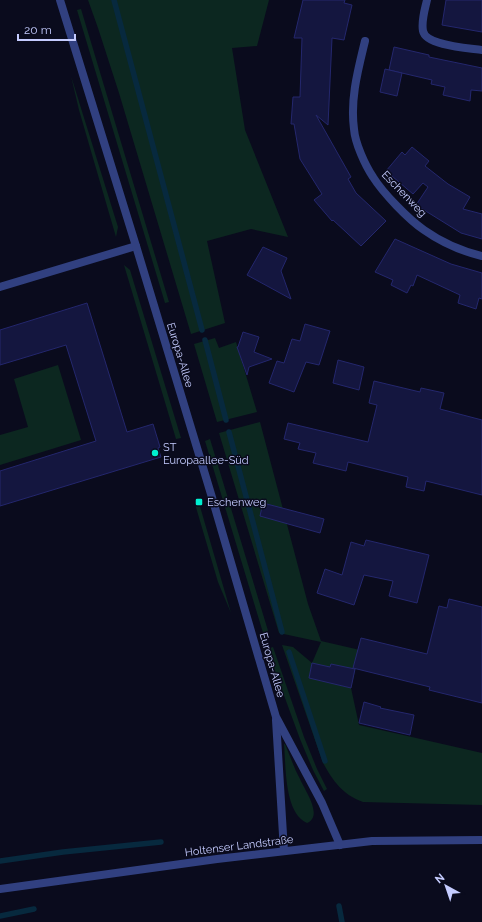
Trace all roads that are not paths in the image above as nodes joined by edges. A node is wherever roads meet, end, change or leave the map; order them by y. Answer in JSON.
{"nodes":[{"id":1,"x":60,"y":0,"type":"edge"},
{"id":2,"x":427,"y":0,"type":"edge"},
{"id":3,"x":365,"y":42,"type":"dead end"},
{"id":4,"x":482,"y":50,"type":"edge"},
{"id":5,"x":136,"y":246,"type":"junction"},
{"id":6,"x":482,"y":256,"type":"edge"},
{"id":7,"x":0,"y":287,"type":"edge"},
{"id":8,"x":276,"y":717,"type":"junction"},
{"id":9,"x":482,"y":840,"type":"edge"},
{"id":10,"x":340,"y":844,"type":"junction"},
{"id":11,"x":284,"y":851,"type":"junction"},
{"id":12,"x":0,"y":889,"type":"edge"}],
"edges":[{"from":1,"to":5,"type":"street","name":"Europa-Allee"},
{"from":2,"to":4,"type":"street"},
{"from":3,"to":6,"type":"street","name":"Eschenweg"},
{"from":5,"to":7,"type":"street"},
{"from":5,"to":8,"type":"street","name":"Europa-Allee"},
{"from":8,"to":10,"type":"street","name":"Europa-Allee"},
{"from":8,"to":11,"type":"street","name":"Europa-Allee"},
{"from":9,"to":10,"type":"street","name":"Holtenser Landstraße"},
{"from":10,"to":11,"type":"street","name":"Holtenser Landstraße"},
{"from":11,"to":12,"type":"street","name":"Holtenser Landstraße"}]}
